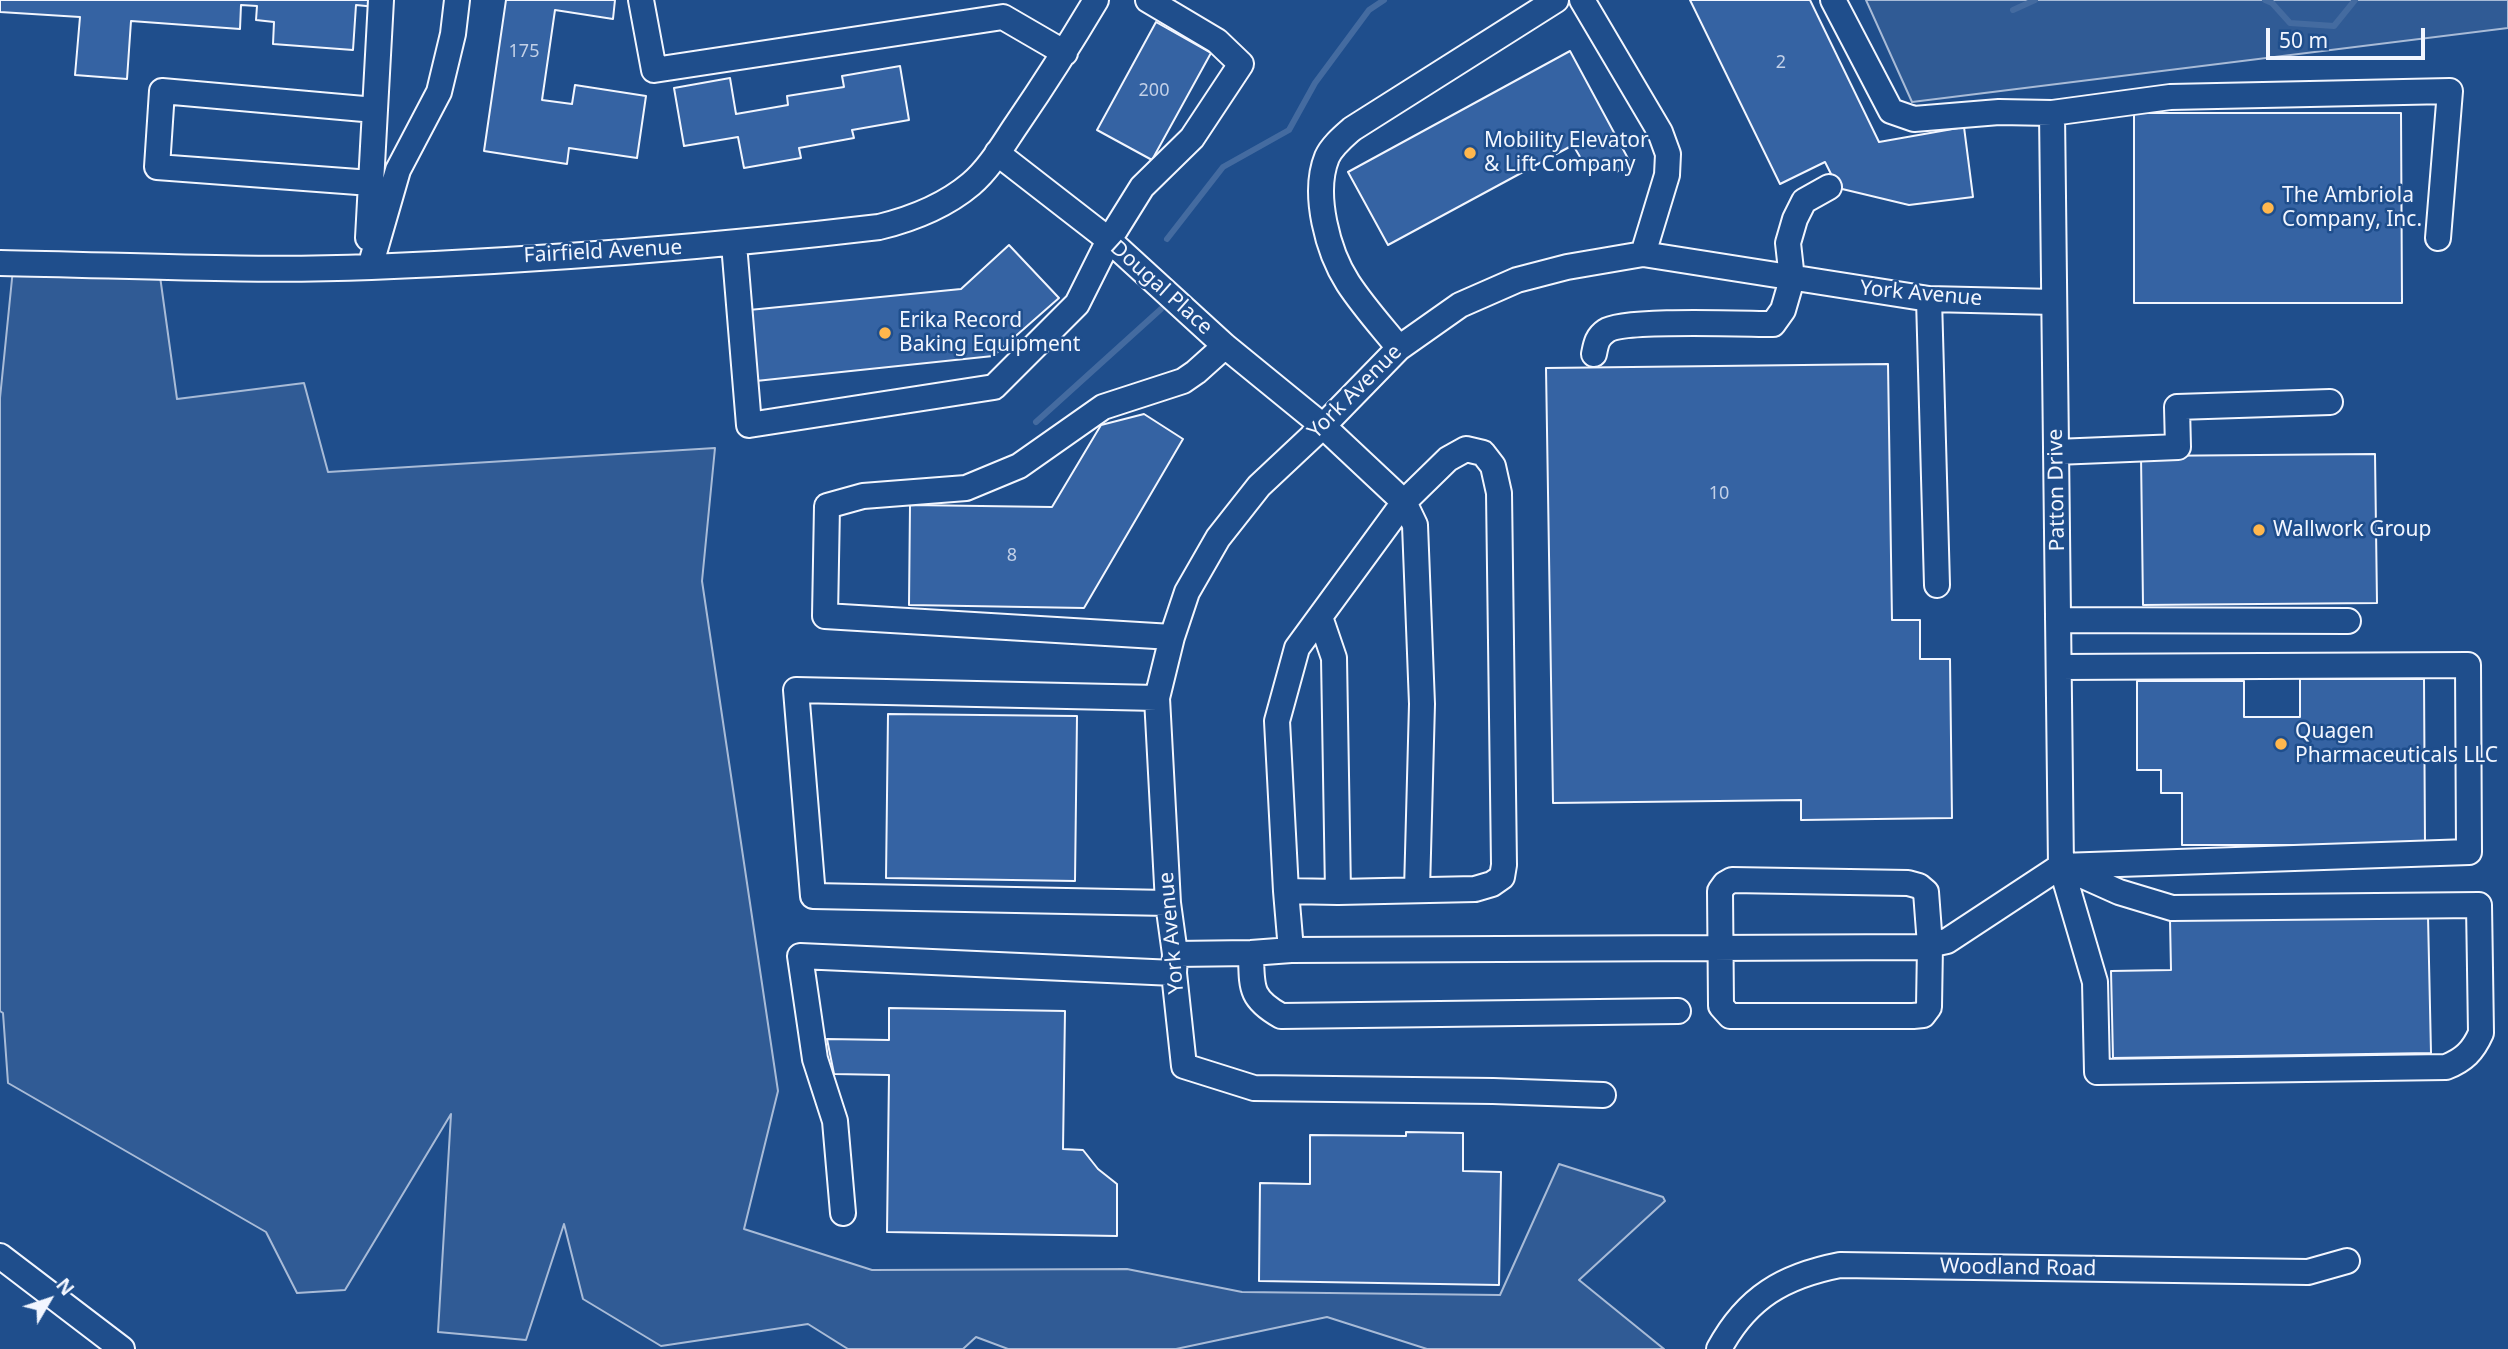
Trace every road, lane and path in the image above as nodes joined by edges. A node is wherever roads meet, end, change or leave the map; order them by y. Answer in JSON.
{"nodes":[{"id":1,"x":381,"y":0,"type":"edge"},
{"id":2,"x":457,"y":0,"type":"edge"},
{"id":3,"x":1096,"y":0,"type":"edge"},
{"id":4,"x":1148,"y":0,"type":"edge"},
{"id":5,"x":1556,"y":0,"type":"edge"},
{"id":6,"x":1582,"y":0,"type":"edge"},
{"id":7,"x":1833,"y":0,"type":"edge"},
{"id":8,"x":644,"y":1,"type":"edge"},
{"id":9,"x":1002,"y":8,"type":"edge"},
{"id":10,"x":1065,"y":53,"type":"junction"},
{"id":11,"x":375,"y":110,"type":"junction"},
{"id":12,"x":2052,"y":113,"type":"junction"},
{"id":13,"x":997,"y":153,"type":"junction"},
{"id":14,"x":371,"y":183,"type":"junction"},
{"id":15,"x":1829,"y":187,"type":"dead end"},
{"id":16,"x":2438,"y":239,"type":"dead end"},
{"id":17,"x":1109,"y":240,"type":"junction"},
{"id":18,"x":734,"y":244,"type":"junction"},
{"id":19,"x":1643,"y":254,"type":"junction"},
{"id":20,"x":0,"y":263,"type":"edge"},
{"id":21,"x":370,"y":267,"type":"junction"},
{"id":22,"x":1792,"y":279,"type":"junction"},
{"id":23,"x":1929,"y":299,"type":"junction"},
{"id":24,"x":2054,"y":302,"type":"junction"},
{"id":25,"x":1225,"y":346,"type":"junction"},
{"id":26,"x":1399,"y":348,"type":"junction"},
{"id":27,"x":1594,"y":354,"type":"dead end"},
{"id":28,"x":2330,"y":402,"type":"dead end"},
{"id":29,"x":1323,"y":426,"type":"junction"},
{"id":30,"x":2056,"y":452,"type":"junction"},
{"id":31,"x":1405,"y":502,"type":"junction"},
{"id":32,"x":1937,"y":585,"type":"dead end"},
{"id":33,"x":1320,"y":617,"type":"junction"},
{"id":34,"x":2058,"y":621,"type":"junction"},
{"id":35,"x":2348,"y":621,"type":"dead end"},
{"id":36,"x":1172,"y":637,"type":"junction"},
{"id":37,"x":2059,"y":667,"type":"junction"},
{"id":38,"x":1157,"y":698,"type":"junction"},
{"id":39,"x":2061,"y":866,"type":"junction"},
{"id":40,"x":1417,"y":890,"type":"junction"},
{"id":41,"x":1286,"y":891,"type":"junction"},
{"id":42,"x":1338,"y":892,"type":"junction"},
{"id":43,"x":1168,"y":903,"type":"junction"},
{"id":44,"x":1930,"y":945,"type":"junction"},
{"id":45,"x":1720,"y":948,"type":"junction"},
{"id":46,"x":1291,"y":950,"type":"junction"},
{"id":47,"x":1251,"y":953,"type":"junction"},
{"id":48,"x":1175,"y":964,"type":"junction"},
{"id":49,"x":1678,"y":1011,"type":"dead end"},
{"id":50,"x":1603,"y":1095,"type":"dead end"},
{"id":51,"x":843,"y":1213,"type":"dead end"},
{"id":52,"x":0,"y":1256,"type":"edge"},
{"id":53,"x":2347,"y":1261,"type":"dead end"},
{"id":54,"x":122,"y":1349,"type":"edge"},
{"id":55,"x":1719,"y":1349,"type":"edge"}],
"edges":[{"from":1,"to":11,"type":"street"},
{"from":2,"to":21,"type":"street"},
{"from":3,"to":10,"type":"street","name":"Fairfield Avenue"},
{"from":4,"to":17,"type":"street"},
{"from":5,"to":26,"type":"street"},
{"from":6,"to":19,"type":"street"},
{"from":7,"to":12,"type":"street"},
{"from":8,"to":9,"type":"street"},
{"from":9,"to":10,"type":"street"},
{"from":10,"to":13,"type":"street","name":"Fairfield Avenue"},
{"from":11,"to":14,"type":"street"},
{"from":11,"to":14,"type":"street"},
{"from":12,"to":16,"type":"street"},
{"from":12,"to":24,"type":"street","name":"Patton Drive"},
{"from":13,"to":17,"type":"street","name":"Dougal Place"},
{"from":13,"to":18,"type":"street","name":"Fairfield Avenue"},
{"from":14,"to":21,"type":"street"},
{"from":15,"to":22,"type":"street"},
{"from":17,"to":18,"type":"street"},
{"from":17,"to":25,"type":"street","name":"Dougal Place"},
{"from":18,"to":21,"type":"street","name":"Fairfield Avenue"},
{"from":19,"to":22,"type":"street","name":"York Avenue"},
{"from":19,"to":26,"type":"street","name":"York Avenue"},
{"from":20,"to":21,"type":"street","name":"Fairfield Avenue"},
{"from":22,"to":23,"type":"street","name":"York Avenue"},
{"from":22,"to":27,"type":"street"},
{"from":23,"to":24,"type":"street","name":"York Avenue"},
{"from":23,"to":32,"type":"street"},
{"from":24,"to":30,"type":"street","name":"Patton Drive"},
{"from":25,"to":29,"type":"street","name":"Dougal Place"},
{"from":25,"to":36,"type":"street"},
{"from":26,"to":29,"type":"street","name":"York Avenue"},
{"from":28,"to":30,"type":"street"},
{"from":29,"to":31,"type":"street","name":"Dougal Place"},
{"from":29,"to":36,"type":"street","name":"York Avenue"},
{"from":30,"to":34,"type":"street","name":"Patton Drive"},
{"from":31,"to":33,"type":"street"},
{"from":31,"to":40,"type":"street"},
{"from":31,"to":40,"type":"street"},
{"from":33,"to":41,"type":"street"},
{"from":33,"to":42,"type":"street"},
{"from":34,"to":35,"type":"street"},
{"from":34,"to":37,"type":"street","name":"Patton Drive"},
{"from":36,"to":38,"type":"street","name":"York Avenue"},
{"from":37,"to":39,"type":"street","name":"Patton Drive"},
{"from":37,"to":39,"type":"street"},
{"from":38,"to":43,"type":"street","name":"York Avenue"},
{"from":38,"to":43,"type":"street"},
{"from":39,"to":39,"type":"street","name":"Patton Drive"},
{"from":39,"to":44,"type":"street"},
{"from":40,"to":42,"type":"street"},
{"from":41,"to":42,"type":"street"},
{"from":41,"to":46,"type":"street"},
{"from":43,"to":48,"type":"street","name":"York Avenue"},
{"from":44,"to":45,"type":"street"},
{"from":44,"to":45,"type":"street"},
{"from":44,"to":45,"type":"street"},
{"from":45,"to":46,"type":"street"},
{"from":46,"to":47,"type":"street"},
{"from":47,"to":48,"type":"street"},
{"from":47,"to":49,"type":"street"},
{"from":48,"to":50,"type":"street","name":"York Avenue"},
{"from":48,"to":51,"type":"street"},
{"from":52,"to":54,"type":"street"},
{"from":53,"to":55,"type":"street","name":"Woodland Road"}]}
